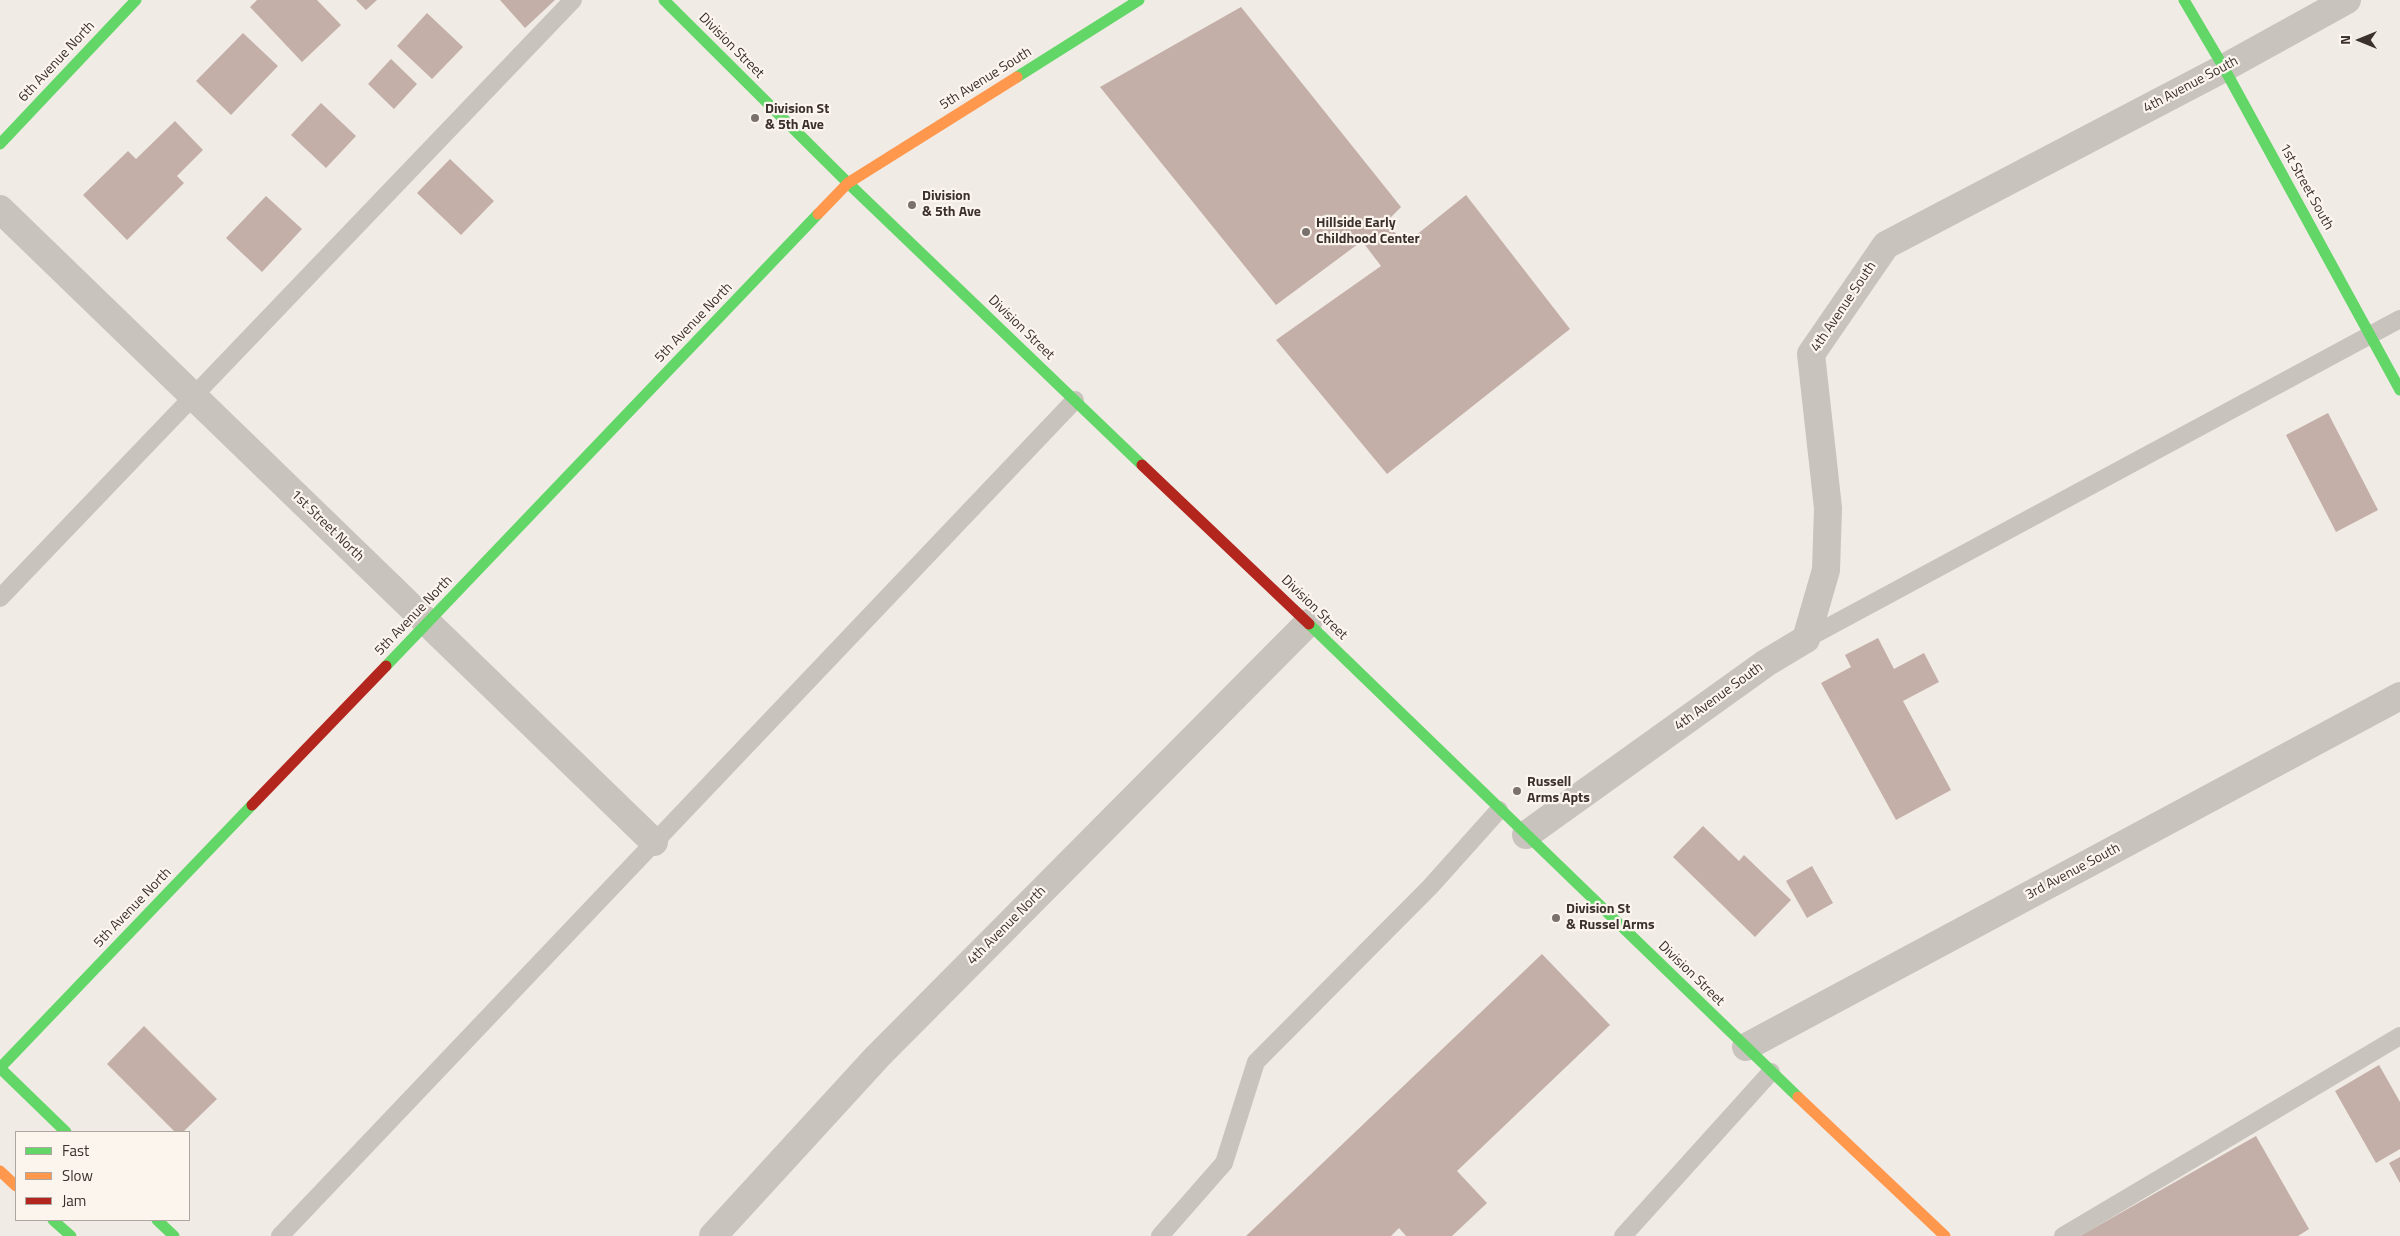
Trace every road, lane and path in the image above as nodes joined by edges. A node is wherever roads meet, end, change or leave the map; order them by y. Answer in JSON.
{"nodes":[{"id":1,"x":136,"y":0,"type":"edge"},
{"id":2,"x":573,"y":0,"type":"edge"},
{"id":3,"x":664,"y":0,"type":"edge"},
{"id":4,"x":1138,"y":0,"type":"edge"},
{"id":5,"x":2184,"y":0,"type":"edge"},
{"id":6,"x":2347,"y":0,"type":"edge"},
{"id":7,"x":2224,"y":68,"type":"junction"},
{"id":8,"x":0,"y":144,"type":"edge"},
{"id":9,"x":848,"y":183,"type":"junction"},
{"id":10,"x":0,"y":208,"type":"edge"},
{"id":11,"x":2400,"y":319,"type":"edge"},
{"id":12,"x":2370,"y":336,"type":"junction"},
{"id":13,"x":2400,"y":390,"type":"edge"},
{"id":14,"x":194,"y":396,"type":"junction"},
{"id":15,"x":1075,"y":400,"type":"junction"},
{"id":16,"x":0,"y":598,"type":"edge"},
{"id":17,"x":1308,"y":623,"type":"junction"},
{"id":18,"x":427,"y":624,"type":"junction"},
{"id":19,"x":1806,"y":639,"type":"junction"},
{"id":20,"x":2400,"y":696,"type":"edge"},
{"id":21,"x":1499,"y":810,"type":"junction"},
{"id":22,"x":1526,"y":836,"type":"junction"},
{"id":23,"x":654,"y":842,"type":"junction"},
{"id":24,"x":2400,"y":1036,"type":"edge"},
{"id":25,"x":1746,"y":1047,"type":"junction"},
{"id":26,"x":0,"y":1068,"type":"edge"},
{"id":27,"x":1771,"y":1072,"type":"junction"},
{"id":28,"x":65,"y":1131,"type":"edge"},
{"id":29,"x":0,"y":1172,"type":"edge"},
{"id":30,"x":15,"y":1185,"type":"edge"},
{"id":31,"x":54,"y":1221,"type":"edge"},
{"id":32,"x":158,"y":1221,"type":"edge"},
{"id":33,"x":71,"y":1236,"type":"edge"},
{"id":34,"x":174,"y":1236,"type":"edge"},
{"id":35,"x":280,"y":1236,"type":"edge"},
{"id":36,"x":713,"y":1236,"type":"edge"},
{"id":37,"x":1160,"y":1236,"type":"edge"},
{"id":38,"x":1623,"y":1236,"type":"edge"},
{"id":39,"x":1945,"y":1236,"type":"edge"},
{"id":40,"x":2063,"y":1236,"type":"edge"}],
"edges":[{"from":1,"to":8,"type":"street","name":"6th Avenue North"},
{"from":2,"to":14,"type":"lane"},
{"from":3,"to":9,"type":"street","name":"Division Street"},
{"from":4,"to":9,"type":"street","name":"5th Avenue South"},
{"from":5,"to":7,"type":"street","name":"1st Street South"},
{"from":6,"to":7,"type":"street","name":"4th Avenue South"},
{"from":7,"to":12,"type":"street","name":"1st Street South"},
{"from":7,"to":19,"type":"street","name":"4th Avenue South"},
{"from":9,"to":15,"type":"street","name":"Division Street"},
{"from":9,"to":18,"type":"street","name":"5th Avenue North"},
{"from":10,"to":14,"type":"street","name":"1st Street North"},
{"from":11,"to":12,"type":"lane"},
{"from":12,"to":13,"type":"street","name":"1st Street South"},
{"from":12,"to":19,"type":"lane"},
{"from":14,"to":16,"type":"lane"},
{"from":14,"to":18,"type":"street","name":"1st Street North"},
{"from":15,"to":17,"type":"street","name":"Division Street"},
{"from":15,"to":23,"type":"lane"},
{"from":17,"to":21,"type":"street","name":"Division Street"},
{"from":17,"to":36,"type":"street","name":"4th Avenue North"},
{"from":18,"to":23,"type":"street","name":"1st Street North"},
{"from":18,"to":26,"type":"street","name":"5th Avenue North"},
{"from":19,"to":22,"type":"street","name":"4th Avenue South"},
{"from":20,"to":25,"type":"street","name":"3rd Avenue South"},
{"from":21,"to":22,"type":"street","name":"Division Street"},
{"from":21,"to":37,"type":"lane"},
{"from":22,"to":25,"type":"street","name":"Division Street"},
{"from":23,"to":35,"type":"lane"},
{"from":24,"to":40,"type":"lane"},
{"from":25,"to":27,"type":"street","name":"Division Street"},
{"from":26,"to":28,"type":"street"},
{"from":27,"to":38,"type":"lane"},
{"from":27,"to":39,"type":"street","name":"Division Street"},
{"from":29,"to":30,"type":"street"},
{"from":31,"to":33,"type":"street"},
{"from":32,"to":34,"type":"street"}]}
